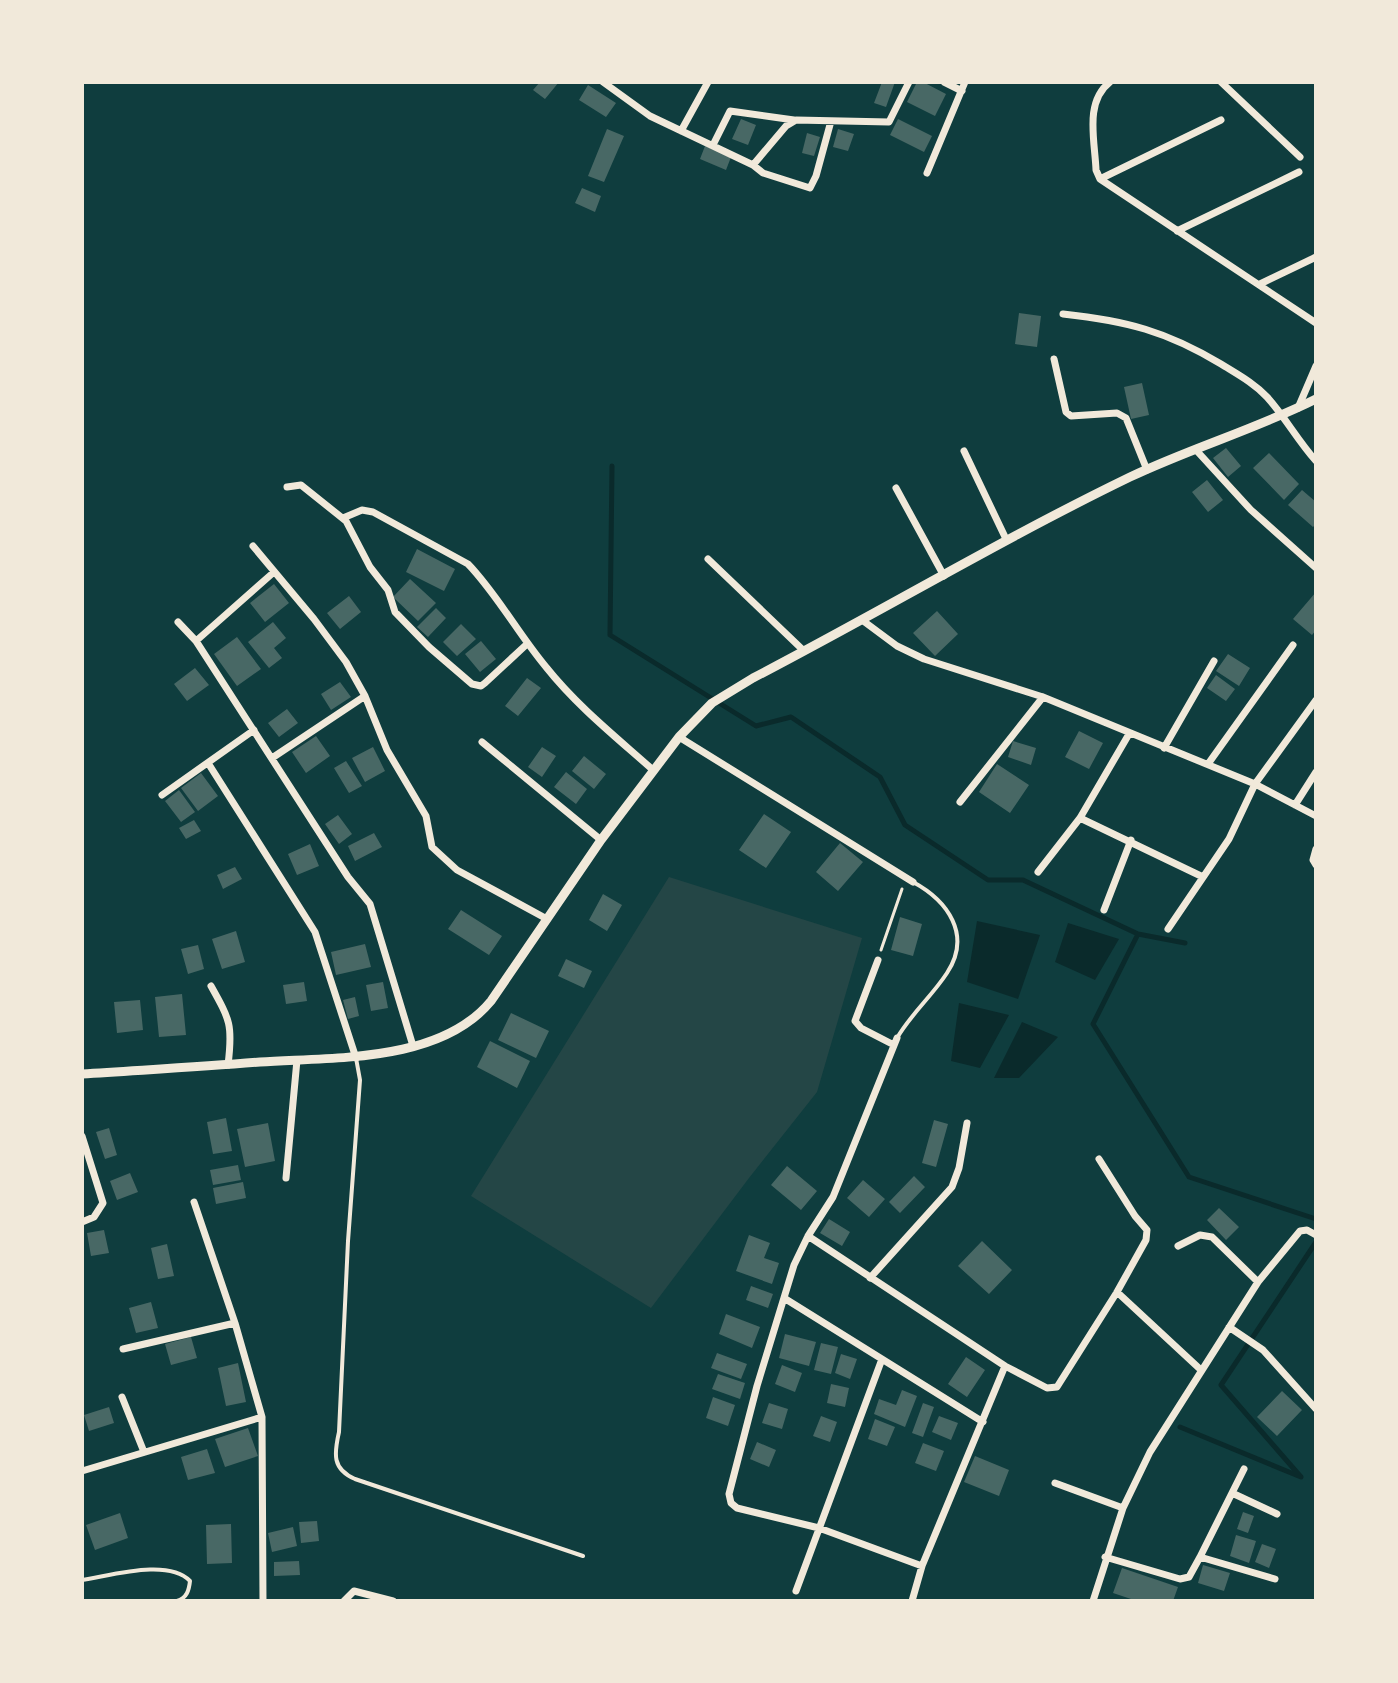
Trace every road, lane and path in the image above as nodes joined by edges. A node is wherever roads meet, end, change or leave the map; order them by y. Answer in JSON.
{"nodes":[{"id":1,"x":603,"y":82,"type":"edge"},
{"id":2,"x":708,"y":82,"type":"edge"},
{"id":3,"x":909,"y":82,"type":"edge"},
{"id":4,"x":944,"y":82,"type":"edge"},
{"id":5,"x":965,"y":82,"type":"edge"},
{"id":6,"x":1110,"y":82,"type":"edge"},
{"id":7,"x":1221,"y":82,"type":"edge"},
{"id":8,"x":962,"y":91,"type":"junction"},
{"id":9,"x":796,"y":120,"type":"junction"},
{"id":10,"x":1221,"y":120,"type":"dead end"},
{"id":11,"x":831,"y":121,"type":"junction"},
{"id":12,"x":681,"y":131,"type":"junction"},
{"id":13,"x":713,"y":145,"type":"junction"},
{"id":14,"x":1300,"y":157,"type":"dead end"},
{"id":15,"x":753,"y":165,"type":"junction"},
{"id":16,"x":1299,"y":172,"type":"dead end"},
{"id":17,"x":927,"y":173,"type":"dead end"},
{"id":18,"x":1100,"y":179,"type":"junction"},
{"id":19,"x":1177,"y":231,"type":"junction"},
{"id":20,"x":1316,"y":257,"type":"edge"},
{"id":21,"x":1260,"y":284,"type":"junction"},
{"id":22,"x":1063,"y":314,"type":"dead end"},
{"id":23,"x":1316,"y":323,"type":"edge"},
{"id":24,"x":1054,"y":359,"type":"dead end"},
{"id":25,"x":1316,"y":366,"type":"edge"},
{"id":26,"x":1316,"y":399,"type":"edge"},
{"id":27,"x":1298,"y":408,"type":"junction"},
{"id":28,"x":1282,"y":416,"type":"junction"},
{"id":29,"x":1316,"y":445,"type":"edge"},
{"id":30,"x":1196,"y":450,"type":"junction"},
{"id":31,"x":964,"y":451,"type":"dead end"},
{"id":32,"x":1307,"y":451,"type":"junction"},
{"id":33,"x":1316,"y":461,"type":"edge"},
{"id":34,"x":1147,"y":470,"type":"junction"},
{"id":35,"x":287,"y":487,"type":"dead end"},
{"id":36,"x":896,"y":488,"type":"dead end"},
{"id":37,"x":343,"y":518,"type":"junction"},
{"id":38,"x":1006,"y":539,"type":"junction"},
{"id":39,"x":253,"y":546,"type":"dead end"},
{"id":40,"x":708,"y":559,"type":"dead end"},
{"id":41,"x":1316,"y":568,"type":"edge"},
{"id":42,"x":274,"y":572,"type":"junction"},
{"id":43,"x":944,"y":576,"type":"junction"},
{"id":44,"x":862,"y":620,"type":"junction"},
{"id":45,"x":178,"y":622,"type":"dead end"},
{"id":46,"x":196,"y":641,"type":"junction"},
{"id":47,"x":527,"y":644,"type":"junction"},
{"id":48,"x":1293,"y":645,"type":"dead end"},
{"id":49,"x":804,"y":651,"type":"junction"},
{"id":50,"x":1214,"y":661,"type":"dead end"},
{"id":51,"x":365,"y":696,"type":"junction"},
{"id":52,"x":1043,"y":697,"type":"junction"},
{"id":53,"x":1316,"y":700,"type":"edge"},
{"id":54,"x":254,"y":730,"type":"junction"},
{"id":55,"x":1129,"y":734,"type":"junction"},
{"id":56,"x":679,"y":737,"type":"junction"},
{"id":57,"x":482,"y":742,"type":"dead end"},
{"id":58,"x":1164,"y":748,"type":"junction"},
{"id":59,"x":272,"y":758,"type":"junction"},
{"id":60,"x":208,"y":763,"type":"junction"},
{"id":61,"x":1208,"y":764,"type":"junction"},
{"id":62,"x":653,"y":770,"type":"junction"},
{"id":63,"x":1316,"y":772,"type":"edge"},
{"id":64,"x":1255,"y":784,"type":"junction"},
{"id":65,"x":162,"y":795,"type":"dead end"},
{"id":66,"x":960,"y":802,"type":"dead end"},
{"id":67,"x":1295,"y":805,"type":"junction"},
{"id":68,"x":1316,"y":816,"type":"edge"},
{"id":69,"x":1080,"y":818,"type":"junction"},
{"id":70,"x":601,"y":840,"type":"junction"},
{"id":71,"x":1131,"y":840,"type":"junction"},
{"id":72,"x":1316,"y":849,"type":"edge"},
{"id":73,"x":1316,"y":865,"type":"edge"},
{"id":74,"x":1038,"y":872,"type":"dead end"},
{"id":75,"x":1203,"y":877,"type":"junction"},
{"id":76,"x":910,"y":880,"type":"junction"},
{"id":77,"x":1104,"y":910,"type":"dead end"},
{"id":78,"x":547,"y":919,"type":"junction"},
{"id":79,"x":1168,"y":929,"type":"dead end"},
{"id":80,"x":878,"y":960,"type":"joint"},
{"id":81,"x":211,"y":986,"type":"dead end"},
{"id":82,"x":895,"y":1041,"type":"junction"},
{"id":83,"x":413,"y":1046,"type":"junction"},
{"id":84,"x":356,"y":1058,"type":"junction"},
{"id":85,"x":297,"y":1060,"type":"junction"},
{"id":86,"x":228,"y":1065,"type":"junction"},
{"id":87,"x":82,"y":1074,"type":"edge"},
{"id":88,"x":967,"y":1123,"type":"dead end"},
{"id":89,"x":82,"y":1136,"type":"edge"},
{"id":90,"x":1099,"y":1159,"type":"dead end"},
{"id":91,"x":286,"y":1178,"type":"dead end"},
{"id":92,"x":194,"y":1202,"type":"dead end"},
{"id":93,"x":82,"y":1222,"type":"edge"},
{"id":94,"x":1314,"y":1234,"type":"edge"},
{"id":95,"x":808,"y":1236,"type":"junction"},
{"id":96,"x":1178,"y":1246,"type":"dead end"},
{"id":97,"x":870,"y":1278,"type":"junction"},
{"id":98,"x":1258,"y":1282,"type":"junction"},
{"id":99,"x":1117,"y":1292,"type":"junction"},
{"id":100,"x":784,"y":1298,"type":"junction"},
{"id":101,"x":235,"y":1323,"type":"junction"},
{"id":102,"x":1229,"y":1327,"type":"junction"},
{"id":103,"x":123,"y":1349,"type":"dead end"},
{"id":104,"x":882,"y":1359,"type":"junction"},
{"id":105,"x":1005,"y":1366,"type":"junction"},
{"id":106,"x":1201,"y":1370,"type":"junction"},
{"id":107,"x":122,"y":1397,"type":"dead end"},
{"id":108,"x":1316,"y":1409,"type":"edge"},
{"id":109,"x":262,"y":1417,"type":"junction"},
{"id":110,"x":983,"y":1422,"type":"junction"},
{"id":111,"x":144,"y":1452,"type":"junction"},
{"id":112,"x":1244,"y":1469,"type":"dead end"},
{"id":113,"x":82,"y":1471,"type":"edge"},
{"id":114,"x":1055,"y":1483,"type":"dead end"},
{"id":115,"x":1232,"y":1493,"type":"junction"},
{"id":116,"x":1123,"y":1508,"type":"junction"},
{"id":117,"x":1277,"y":1514,"type":"dead end"},
{"id":118,"x":819,"y":1528,"type":"junction"},
{"id":119,"x":583,"y":1556,"type":"dead end"},
{"id":120,"x":1105,"y":1557,"type":"junction"},
{"id":121,"x":1200,"y":1557,"type":"junction"},
{"id":122,"x":922,"y":1566,"type":"junction"},
{"id":123,"x":1275,"y":1579,"type":"dead end"},
{"id":124,"x":82,"y":1580,"type":"edge"},
{"id":125,"x":796,"y":1591,"type":"dead end"},
{"id":126,"x":177,"y":1601,"type":"edge"},
{"id":127,"x":263,"y":1601,"type":"edge"},
{"id":128,"x":344,"y":1601,"type":"edge"},
{"id":129,"x":393,"y":1601,"type":"edge"},
{"id":130,"x":912,"y":1601,"type":"edge"},
{"id":131,"x":1093,"y":1601,"type":"edge"}],
"edges":[{"from":1,"to":12,"type":"street"},
{"from":2,"to":12,"type":"street"},
{"from":3,"to":11,"type":"street"},
{"from":4,"to":8,"type":"street"},
{"from":5,"to":8,"type":"street"},
{"from":6,"to":18,"type":"street"},
{"from":7,"to":14,"type":"street"},
{"from":8,"to":17,"type":"street"},
{"from":9,"to":11,"type":"street"},
{"from":9,"to":13,"type":"street"},
{"from":9,"to":15,"type":"street"},
{"from":10,"to":18,"type":"street"},
{"from":11,"to":15,"type":"street"},
{"from":12,"to":13,"type":"street"},
{"from":13,"to":15,"type":"street"},
{"from":16,"to":19,"type":"street"},
{"from":18,"to":19,"type":"street"},
{"from":19,"to":21,"type":"street"},
{"from":20,"to":21,"type":"street"},
{"from":21,"to":23,"type":"street"},
{"from":22,"to":28,"type":"street"},
{"from":24,"to":34,"type":"street"},
{"from":25,"to":27,"type":"street"},
{"from":26,"to":27,"type":"street"},
{"from":27,"to":28,"type":"street"},
{"from":28,"to":30,"type":"street"},
{"from":28,"to":32,"type":"street"},
{"from":29,"to":32,"type":"street"},
{"from":30,"to":34,"type":"street"},
{"from":30,"to":41,"type":"street"},
{"from":31,"to":38,"type":"street"},
{"from":32,"to":33,"type":"street"},
{"from":34,"to":38,"type":"street"},
{"from":35,"to":37,"type":"street"},
{"from":36,"to":43,"type":"street"},
{"from":37,"to":47,"type":"street"},
{"from":37,"to":47,"type":"street"},
{"from":38,"to":43,"type":"street"},
{"from":39,"to":42,"type":"street"},
{"from":40,"to":49,"type":"street"},
{"from":42,"to":46,"type":"street"},
{"from":42,"to":51,"type":"street"},
{"from":43,"to":44,"type":"street"},
{"from":44,"to":49,"type":"street"},
{"from":44,"to":52,"type":"street"},
{"from":45,"to":46,"type":"street"},
{"from":46,"to":54,"type":"street"},
{"from":47,"to":62,"type":"street"},
{"from":48,"to":61,"type":"street"},
{"from":49,"to":56,"type":"street"},
{"from":50,"to":58,"type":"street"},
{"from":51,"to":59,"type":"street"},
{"from":51,"to":78,"type":"street"},
{"from":52,"to":55,"type":"street"},
{"from":52,"to":66,"type":"street"},
{"from":53,"to":64,"type":"street"},
{"from":54,"to":59,"type":"street"},
{"from":54,"to":60,"type":"street"},
{"from":55,"to":58,"type":"street"},
{"from":55,"to":69,"type":"street"},
{"from":56,"to":62,"type":"street"},
{"from":56,"to":76,"type":"street"},
{"from":57,"to":70,"type":"street"},
{"from":58,"to":61,"type":"street"},
{"from":59,"to":83,"type":"street"},
{"from":60,"to":65,"type":"street"},
{"from":60,"to":84,"type":"street"},
{"from":61,"to":64,"type":"street"},
{"from":62,"to":70,"type":"street"},
{"from":63,"to":67,"type":"street"},
{"from":64,"to":67,"type":"street"},
{"from":64,"to":75,"type":"street"},
{"from":67,"to":68,"type":"street"},
{"from":69,"to":71,"type":"street"},
{"from":69,"to":74,"type":"street"},
{"from":70,"to":78,"type":"street"},
{"from":71,"to":75,"type":"street"},
{"from":71,"to":77,"type":"street"},
{"from":72,"to":73,"type":"street"},
{"from":75,"to":79,"type":"street"},
{"from":76,"to":80,"type":"path"},
{"from":76,"to":82,"type":"lane"},
{"from":78,"to":83,"type":"street"},
{"from":80,"to":82,"type":"street"},
{"from":81,"to":86,"type":"street"},
{"from":82,"to":95,"type":"street"},
{"from":83,"to":84,"type":"street"},
{"from":84,"to":85,"type":"street"},
{"from":84,"to":119,"type":"lane"},
{"from":85,"to":86,"type":"street"},
{"from":85,"to":91,"type":"street"},
{"from":86,"to":87,"type":"street"},
{"from":88,"to":97,"type":"street"},
{"from":89,"to":93,"type":"street"},
{"from":90,"to":99,"type":"street"},
{"from":92,"to":101,"type":"street"},
{"from":94,"to":98,"type":"street"},
{"from":95,"to":97,"type":"street"},
{"from":95,"to":100,"type":"street"},
{"from":96,"to":98,"type":"street"},
{"from":97,"to":105,"type":"street"},
{"from":98,"to":102,"type":"street"},
{"from":99,"to":105,"type":"street"},
{"from":99,"to":106,"type":"street"},
{"from":100,"to":104,"type":"street"},
{"from":100,"to":118,"type":"street"},
{"from":101,"to":103,"type":"street"},
{"from":101,"to":109,"type":"street"},
{"from":102,"to":106,"type":"street"},
{"from":102,"to":108,"type":"street"},
{"from":104,"to":110,"type":"street"},
{"from":104,"to":118,"type":"street"},
{"from":105,"to":110,"type":"street"},
{"from":106,"to":116,"type":"street"},
{"from":107,"to":111,"type":"street"},
{"from":109,"to":111,"type":"street"},
{"from":109,"to":127,"type":"street"},
{"from":110,"to":122,"type":"street"},
{"from":111,"to":113,"type":"street"},
{"from":112,"to":115,"type":"street"},
{"from":114,"to":116,"type":"street"},
{"from":115,"to":117,"type":"street"},
{"from":115,"to":121,"type":"street"},
{"from":116,"to":120,"type":"street"},
{"from":118,"to":122,"type":"street"},
{"from":118,"to":125,"type":"street"},
{"from":120,"to":121,"type":"street"},
{"from":120,"to":131,"type":"street"},
{"from":121,"to":123,"type":"street"},
{"from":122,"to":130,"type":"street"},
{"from":124,"to":126,"type":"lane"},
{"from":128,"to":129,"type":"street"}]}
